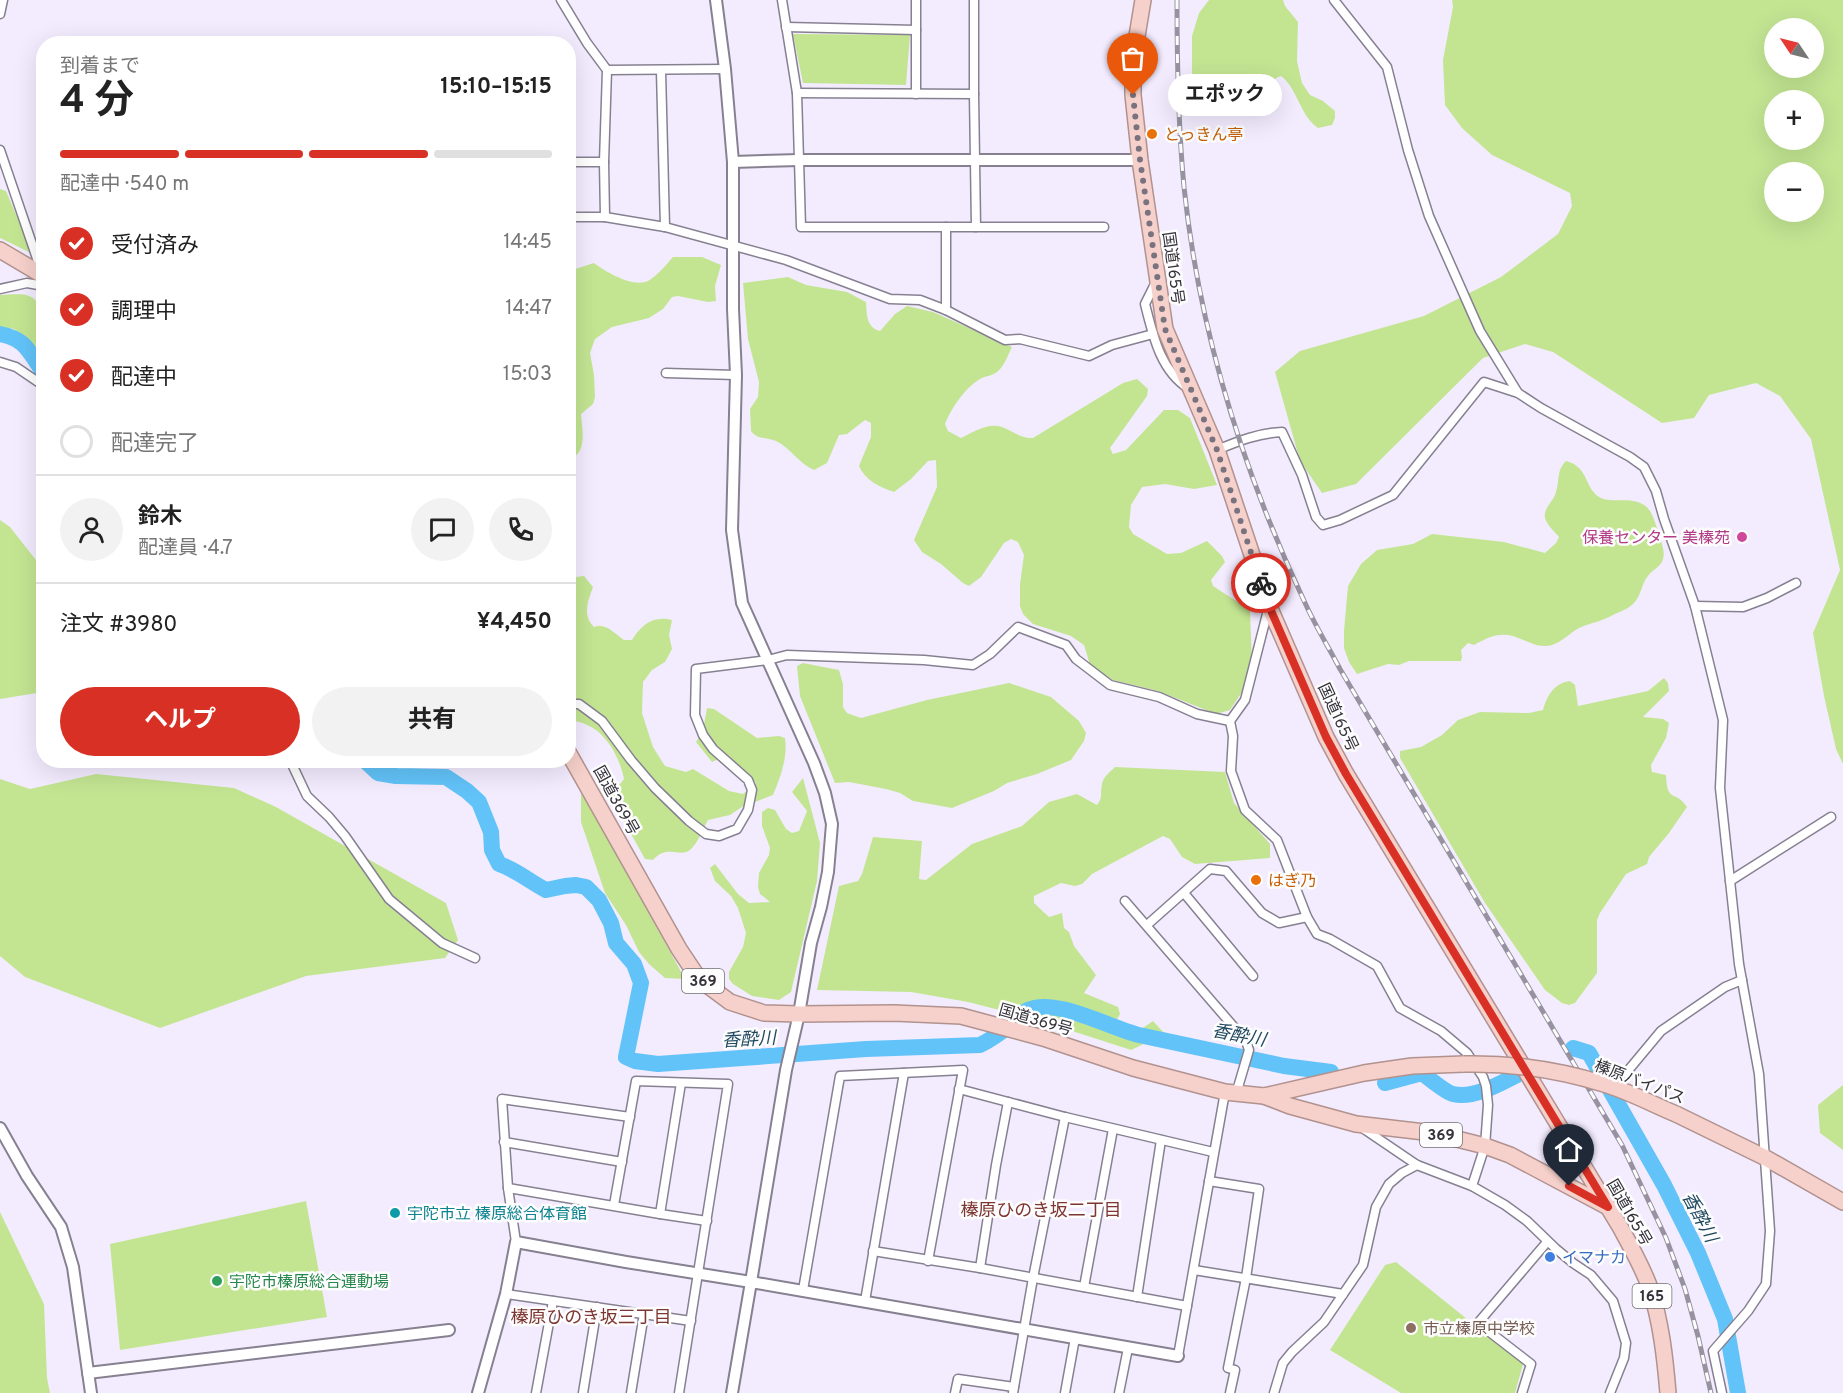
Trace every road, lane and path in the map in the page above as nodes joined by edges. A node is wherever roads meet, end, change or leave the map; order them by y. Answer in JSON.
{"nodes":[{"id":1,"x":3,"y":0,"type":"edge"},
{"id":2,"x":561,"y":0,"type":"edge"},
{"id":3,"x":716,"y":0,"type":"edge"},
{"id":4,"x":782,"y":0,"type":"edge"},
{"id":5,"x":916,"y":0,"type":"edge"},
{"id":6,"x":974,"y":0,"type":"edge"},
{"id":7,"x":1143,"y":0,"type":"edge"},
{"id":8,"x":1334,"y":0,"type":"edge"},
{"id":9,"x":0,"y":12,"type":"edge"},
{"id":10,"x":786,"y":27,"type":"junction"},
{"id":11,"x":916,"y":30,"type":"junction"},
{"id":12,"x":725,"y":69,"type":"junction"},
{"id":13,"x":607,"y":70,"type":"junction"},
{"id":14,"x":661,"y":70,"type":"junction"},
{"id":15,"x":797,"y":93,"type":"junction"},
{"id":16,"x":916,"y":94,"type":"junction"},
{"id":17,"x":974,"y":94,"type":"junction"},
{"id":18,"x":0,"y":150,"type":"edge"},
{"id":19,"x":799,"y":160,"type":"junction"},
{"id":20,"x":975,"y":160,"type":"junction"},
{"id":21,"x":1140,"y":160,"type":"junction"},
{"id":22,"x":576,"y":162,"type":"edge"},
{"id":23,"x":604,"y":162,"type":"junction"},
{"id":24,"x":733,"y":162,"type":"junction"},
{"id":25,"x":576,"y":217,"type":"edge"},
{"id":26,"x":605,"y":217,"type":"junction"},
{"id":27,"x":665,"y":227,"type":"junction"},
{"id":28,"x":946,"y":227,"type":"junction"},
{"id":29,"x":976,"y":227,"type":"junction"},
{"id":30,"x":1104,"y":227,"type":"dead end"},
{"id":31,"x":732,"y":247,"type":"junction"},
{"id":32,"x":0,"y":250,"type":"edge"},
{"id":33,"x":36,"y":255,"type":"edge"},
{"id":34,"x":36,"y":272,"type":"edge"},
{"id":35,"x":1157,"y":279,"type":"junction"},
{"id":36,"x":36,"y":285,"type":"edge"},
{"id":37,"x":0,"y":289,"type":"edge"},
{"id":38,"x":946,"y":310,"type":"junction"},
{"id":39,"x":1153,"y":334,"type":"junction"},
{"id":40,"x":0,"y":362,"type":"edge"},
{"id":41,"x":666,"y":373,"type":"dead end"},
{"id":42,"x":736,"y":375,"type":"junction"},
{"id":43,"x":36,"y":381,"type":"edge"},
{"id":44,"x":1191,"y":390,"type":"junction"},
{"id":45,"x":1518,"y":393,"type":"junction"},
{"id":46,"x":1217,"y":450,"type":"junction"},
{"id":47,"x":1796,"y":583,"type":"dead end"},
{"id":48,"x":1269,"y":606,"type":"junction"},
{"id":49,"x":1695,"y":606,"type":"junction"},
{"id":50,"x":768,"y":660,"type":"junction"},
{"id":51,"x":576,"y":704,"type":"edge"},
{"id":52,"x":1230,"y":721,"type":"junction"},
{"id":53,"x":576,"y":766,"type":"edge"},
{"id":54,"x":294,"y":768,"type":"edge"},
{"id":55,"x":1831,"y":817,"type":"dead end"},
{"id":56,"x":1730,"y":880,"type":"junction"},
{"id":57,"x":1184,"y":893,"type":"junction"},
{"id":58,"x":1125,"y":901,"type":"dead end"},
{"id":59,"x":1307,"y":917,"type":"junction"},
{"id":60,"x":1147,"y":925,"type":"junction"},
{"id":61,"x":475,"y":958,"type":"dead end"},
{"id":62,"x":1253,"y":975,"type":"dead end"},
{"id":63,"x":1742,"y":980,"type":"junction"},
{"id":64,"x":799,"y":1014,"type":"junction"},
{"id":65,"x":904,"y":1073,"type":"junction"},
{"id":66,"x":1626,"y":1073,"type":"dead end"},
{"id":67,"x":681,"y":1083,"type":"junction"},
{"id":68,"x":959,"y":1089,"type":"junction"},
{"id":69,"x":1230,"y":1093,"type":"junction"},
{"id":70,"x":1264,"y":1096,"type":"junction"},
{"id":71,"x":1008,"y":1102,"type":"junction"},
{"id":72,"x":630,"y":1117,"type":"junction"},
{"id":73,"x":1065,"y":1117,"type":"junction"},
{"id":74,"x":1356,"y":1124,"type":"junction"},
{"id":75,"x":0,"y":1128,"type":"edge"},
{"id":76,"x":1113,"y":1129,"type":"junction"},
{"id":77,"x":1161,"y":1140,"type":"junction"},
{"id":78,"x":504,"y":1142,"type":"junction"},
{"id":79,"x":1485,"y":1146,"type":"junction"},
{"id":80,"x":1213,"y":1152,"type":"junction"},
{"id":81,"x":1764,"y":1156,"type":"junction"},
{"id":82,"x":622,"y":1162,"type":"junction"},
{"id":83,"x":1417,"y":1165,"type":"junction"},
{"id":84,"x":1209,"y":1181,"type":"junction"},
{"id":85,"x":1472,"y":1186,"type":"junction"},
{"id":86,"x":508,"y":1188,"type":"junction"},
{"id":87,"x":1843,"y":1203,"type":"edge"},
{"id":88,"x":614,"y":1205,"type":"junction"},
{"id":89,"x":1608,"y":1207,"type":"junction"},
{"id":90,"x":660,"y":1215,"type":"junction"},
{"id":91,"x":707,"y":1221,"type":"junction"},
{"id":92,"x":516,"y":1242,"type":"junction"},
{"id":93,"x":1547,"y":1242,"type":"junction"},
{"id":94,"x":873,"y":1251,"type":"junction"},
{"id":95,"x":928,"y":1261,"type":"junction"},
{"id":96,"x":980,"y":1268,"type":"junction"},
{"id":97,"x":1194,"y":1270,"type":"junction"},
{"id":98,"x":699,"y":1274,"type":"junction"},
{"id":99,"x":1033,"y":1278,"type":"junction"},
{"id":100,"x":1246,"y":1278,"type":"junction"},
{"id":101,"x":752,"y":1282,"type":"junction"},
{"id":102,"x":1084,"y":1287,"type":"junction"},
{"id":103,"x":803,"y":1290,"type":"junction"},
{"id":104,"x":506,"y":1294,"type":"junction"},
{"id":105,"x":1343,"y":1294,"type":"junction"},
{"id":106,"x":1137,"y":1297,"type":"junction"},
{"id":107,"x":553,"y":1301,"type":"junction"},
{"id":108,"x":865,"y":1301,"type":"junction"},
{"id":109,"x":1187,"y":1306,"type":"junction"},
{"id":110,"x":597,"y":1307,"type":"junction"},
{"id":111,"x":644,"y":1314,"type":"junction"},
{"id":112,"x":691,"y":1321,"type":"junction"},
{"id":113,"x":449,"y":1330,"type":"dead end"},
{"id":114,"x":1024,"y":1330,"type":"junction"},
{"id":115,"x":1075,"y":1338,"type":"junction"},
{"id":116,"x":1128,"y":1348,"type":"junction"},
{"id":117,"x":1178,"y":1356,"type":"joint"},
{"id":118,"x":88,"y":1373,"type":"junction"},
{"id":119,"x":1014,"y":1390,"type":"edge"},
{"id":120,"x":91,"y":1393,"type":"edge"},
{"id":121,"x":478,"y":1393,"type":"edge"},
{"id":122,"x":536,"y":1393,"type":"edge"},
{"id":123,"x":583,"y":1393,"type":"edge"},
{"id":124,"x":631,"y":1393,"type":"edge"},
{"id":125,"x":679,"y":1393,"type":"edge"},
{"id":126,"x":732,"y":1393,"type":"edge"},
{"id":127,"x":955,"y":1393,"type":"edge"},
{"id":128,"x":1065,"y":1393,"type":"edge"},
{"id":129,"x":1119,"y":1393,"type":"edge"},
{"id":130,"x":1230,"y":1393,"type":"edge"},
{"id":131,"x":1274,"y":1393,"type":"edge"},
{"id":132,"x":1522,"y":1393,"type":"edge"},
{"id":133,"x":1610,"y":1393,"type":"edge"},
{"id":134,"x":1668,"y":1393,"type":"edge"},
{"id":135,"x":1722,"y":1393,"type":"edge"}],
"edges":[{"from":1,"to":9,"type":"street"},
{"from":2,"to":13,"type":"street"},
{"from":3,"to":12,"type":"street"},
{"from":4,"to":10,"type":"street"},
{"from":5,"to":11,"type":"street"},
{"from":6,"to":17,"type":"street"},
{"from":7,"to":21,"type":"highway","name":"国道165号","number":"165"},
{"from":8,"to":45,"type":"street"},
{"from":10,"to":11,"type":"street"},
{"from":10,"to":15,"type":"street"},
{"from":11,"to":16,"type":"street"},
{"from":12,"to":14,"type":"street"},
{"from":12,"to":24,"type":"street"},
{"from":13,"to":14,"type":"street"},
{"from":13,"to":23,"type":"street"},
{"from":14,"to":27,"type":"street"},
{"from":15,"to":16,"type":"street"},
{"from":15,"to":19,"type":"street"},
{"from":16,"to":17,"type":"street"},
{"from":17,"to":20,"type":"street"},
{"from":18,"to":33,"type":"street"},
{"from":19,"to":20,"type":"street"},
{"from":19,"to":24,"type":"street"},
{"from":19,"to":28,"type":"street"},
{"from":20,"to":21,"type":"street"},
{"from":20,"to":29,"type":"street"},
{"from":21,"to":35,"type":"highway","name":"国道165号","number":"165"},
{"from":22,"to":23,"type":"street"},
{"from":23,"to":26,"type":"street"},
{"from":24,"to":31,"type":"street"},
{"from":25,"to":26,"type":"street"},
{"from":26,"to":27,"type":"street"},
{"from":27,"to":31,"type":"street"},
{"from":28,"to":29,"type":"street"},
{"from":28,"to":38,"type":"street"},
{"from":29,"to":30,"type":"street"},
{"from":31,"to":38,"type":"street"},
{"from":31,"to":42,"type":"street"},
{"from":32,"to":34,"type":"highway"},
{"from":35,"to":39,"type":"street"},
{"from":35,"to":44,"type":"highway","name":"国道165号","number":"165"},
{"from":36,"to":37,"type":"street"},
{"from":38,"to":39,"type":"street"},
{"from":39,"to":44,"type":"street"},
{"from":40,"to":43,"type":"street"},
{"from":41,"to":42,"type":"street"},
{"from":42,"to":50,"type":"street"},
{"from":44,"to":46,"type":"highway","name":"国道165号","number":"165"},
{"from":45,"to":46,"type":"street"},
{"from":45,"to":49,"type":"street"},
{"from":46,"to":48,"type":"highway","name":"国道165号","number":"165"},
{"from":47,"to":49,"type":"street"},
{"from":48,"to":52,"type":"street"},
{"from":48,"to":89,"type":"highway","name":"国道165号","number":"165"},
{"from":49,"to":56,"type":"street"},
{"from":50,"to":51,"type":"street"},
{"from":50,"to":52,"type":"street"},
{"from":50,"to":64,"type":"street"},
{"from":52,"to":59,"type":"street"},
{"from":53,"to":64,"type":"highway","name":"国道369号","number":"369"},
{"from":54,"to":61,"type":"street"},
{"from":55,"to":56,"type":"street"},
{"from":56,"to":63,"type":"street"},
{"from":57,"to":59,"type":"street"},
{"from":57,"to":60,"type":"street"},
{"from":57,"to":62,"type":"street"},
{"from":58,"to":60,"type":"street"},
{"from":59,"to":79,"type":"street"},
{"from":60,"to":69,"type":"street"},
{"from":63,"to":66,"type":"street"},
{"from":63,"to":81,"type":"street"},
{"from":64,"to":69,"type":"highway","name":"国道369号","number":"369"},
{"from":64,"to":101,"type":"street"},
{"from":65,"to":68,"type":"street"},
{"from":65,"to":94,"type":"street"},
{"from":65,"to":103,"type":"street"},
{"from":67,"to":72,"type":"street"},
{"from":67,"to":90,"type":"street"},
{"from":67,"to":91,"type":"street"},
{"from":68,"to":71,"type":"street"},
{"from":68,"to":95,"type":"street"},
{"from":69,"to":70,"type":"highway","name":"国道369号","number":"369"},
{"from":69,"to":80,"type":"street"},
{"from":70,"to":74,"type":"highway","name":"国道369号","number":"369"},
{"from":70,"to":81,"type":"highway","name":"榛原バイパス","number":"369","bridge":true},
{"from":71,"to":73,"type":"street"},
{"from":71,"to":96,"type":"street"},
{"from":72,"to":78,"type":"street"},
{"from":72,"to":82,"type":"street"},
{"from":73,"to":76,"type":"street"},
{"from":73,"to":99,"type":"street"},
{"from":74,"to":79,"type":"highway","name":"国道369号","number":"369"},
{"from":74,"to":83,"type":"street"},
{"from":75,"to":118,"type":"street"},
{"from":76,"to":77,"type":"street"},
{"from":76,"to":102,"type":"street"},
{"from":77,"to":80,"type":"street"},
{"from":77,"to":106,"type":"street"},
{"from":78,"to":82,"type":"street"},
{"from":78,"to":86,"type":"street"},
{"from":79,"to":85,"type":"street"},
{"from":79,"to":89,"type":"highway","name":"国道369号","number":"369"},
{"from":80,"to":84,"type":"street"},
{"from":81,"to":87,"type":"highway","name":"榛原バイパス","number":"369"},
{"from":81,"to":135,"type":"street"},
{"from":82,"to":88,"type":"street"},
{"from":83,"to":85,"type":"street"},
{"from":83,"to":105,"type":"street"},
{"from":84,"to":97,"type":"street"},
{"from":84,"to":100,"type":"street"},
{"from":85,"to":93,"type":"street"},
{"from":86,"to":88,"type":"street"},
{"from":86,"to":92,"type":"street"},
{"from":88,"to":90,"type":"street"},
{"from":89,"to":134,"type":"highway","name":"国道165号","number":"165"},
{"from":90,"to":91,"type":"street"},
{"from":91,"to":98,"type":"street"},
{"from":92,"to":98,"type":"street"},
{"from":92,"to":104,"type":"street"},
{"from":93,"to":132,"type":"street"},
{"from":93,"to":133,"type":"street"},
{"from":94,"to":95,"type":"street"},
{"from":94,"to":108,"type":"street"},
{"from":95,"to":96,"type":"street"},
{"from":96,"to":99,"type":"street"},
{"from":97,"to":100,"type":"street"},
{"from":97,"to":109,"type":"street"},
{"from":98,"to":101,"type":"street"},
{"from":98,"to":112,"type":"street"},
{"from":99,"to":102,"type":"street"},
{"from":99,"to":114,"type":"street"},
{"from":100,"to":105,"type":"street"},
{"from":100,"to":130,"type":"street"},
{"from":101,"to":103,"type":"street"},
{"from":101,"to":126,"type":"street"},
{"from":102,"to":106,"type":"street"},
{"from":103,"to":108,"type":"street"},
{"from":104,"to":107,"type":"street"},
{"from":104,"to":121,"type":"street"},
{"from":105,"to":131,"type":"street"},
{"from":106,"to":109,"type":"street"},
{"from":107,"to":110,"type":"street"},
{"from":107,"to":122,"type":"street"},
{"from":108,"to":114,"type":"street"},
{"from":109,"to":117,"type":"street"},
{"from":110,"to":111,"type":"street"},
{"from":110,"to":123,"type":"street"},
{"from":111,"to":112,"type":"street"},
{"from":111,"to":124,"type":"street"},
{"from":112,"to":125,"type":"street"},
{"from":113,"to":118,"type":"street"},
{"from":114,"to":115,"type":"street"},
{"from":114,"to":119,"type":"street"},
{"from":115,"to":116,"type":"street"},
{"from":115,"to":128,"type":"street"},
{"from":116,"to":117,"type":"street"},
{"from":116,"to":129,"type":"street"},
{"from":118,"to":120,"type":"street"},
{"from":119,"to":127,"type":"street"}]}
